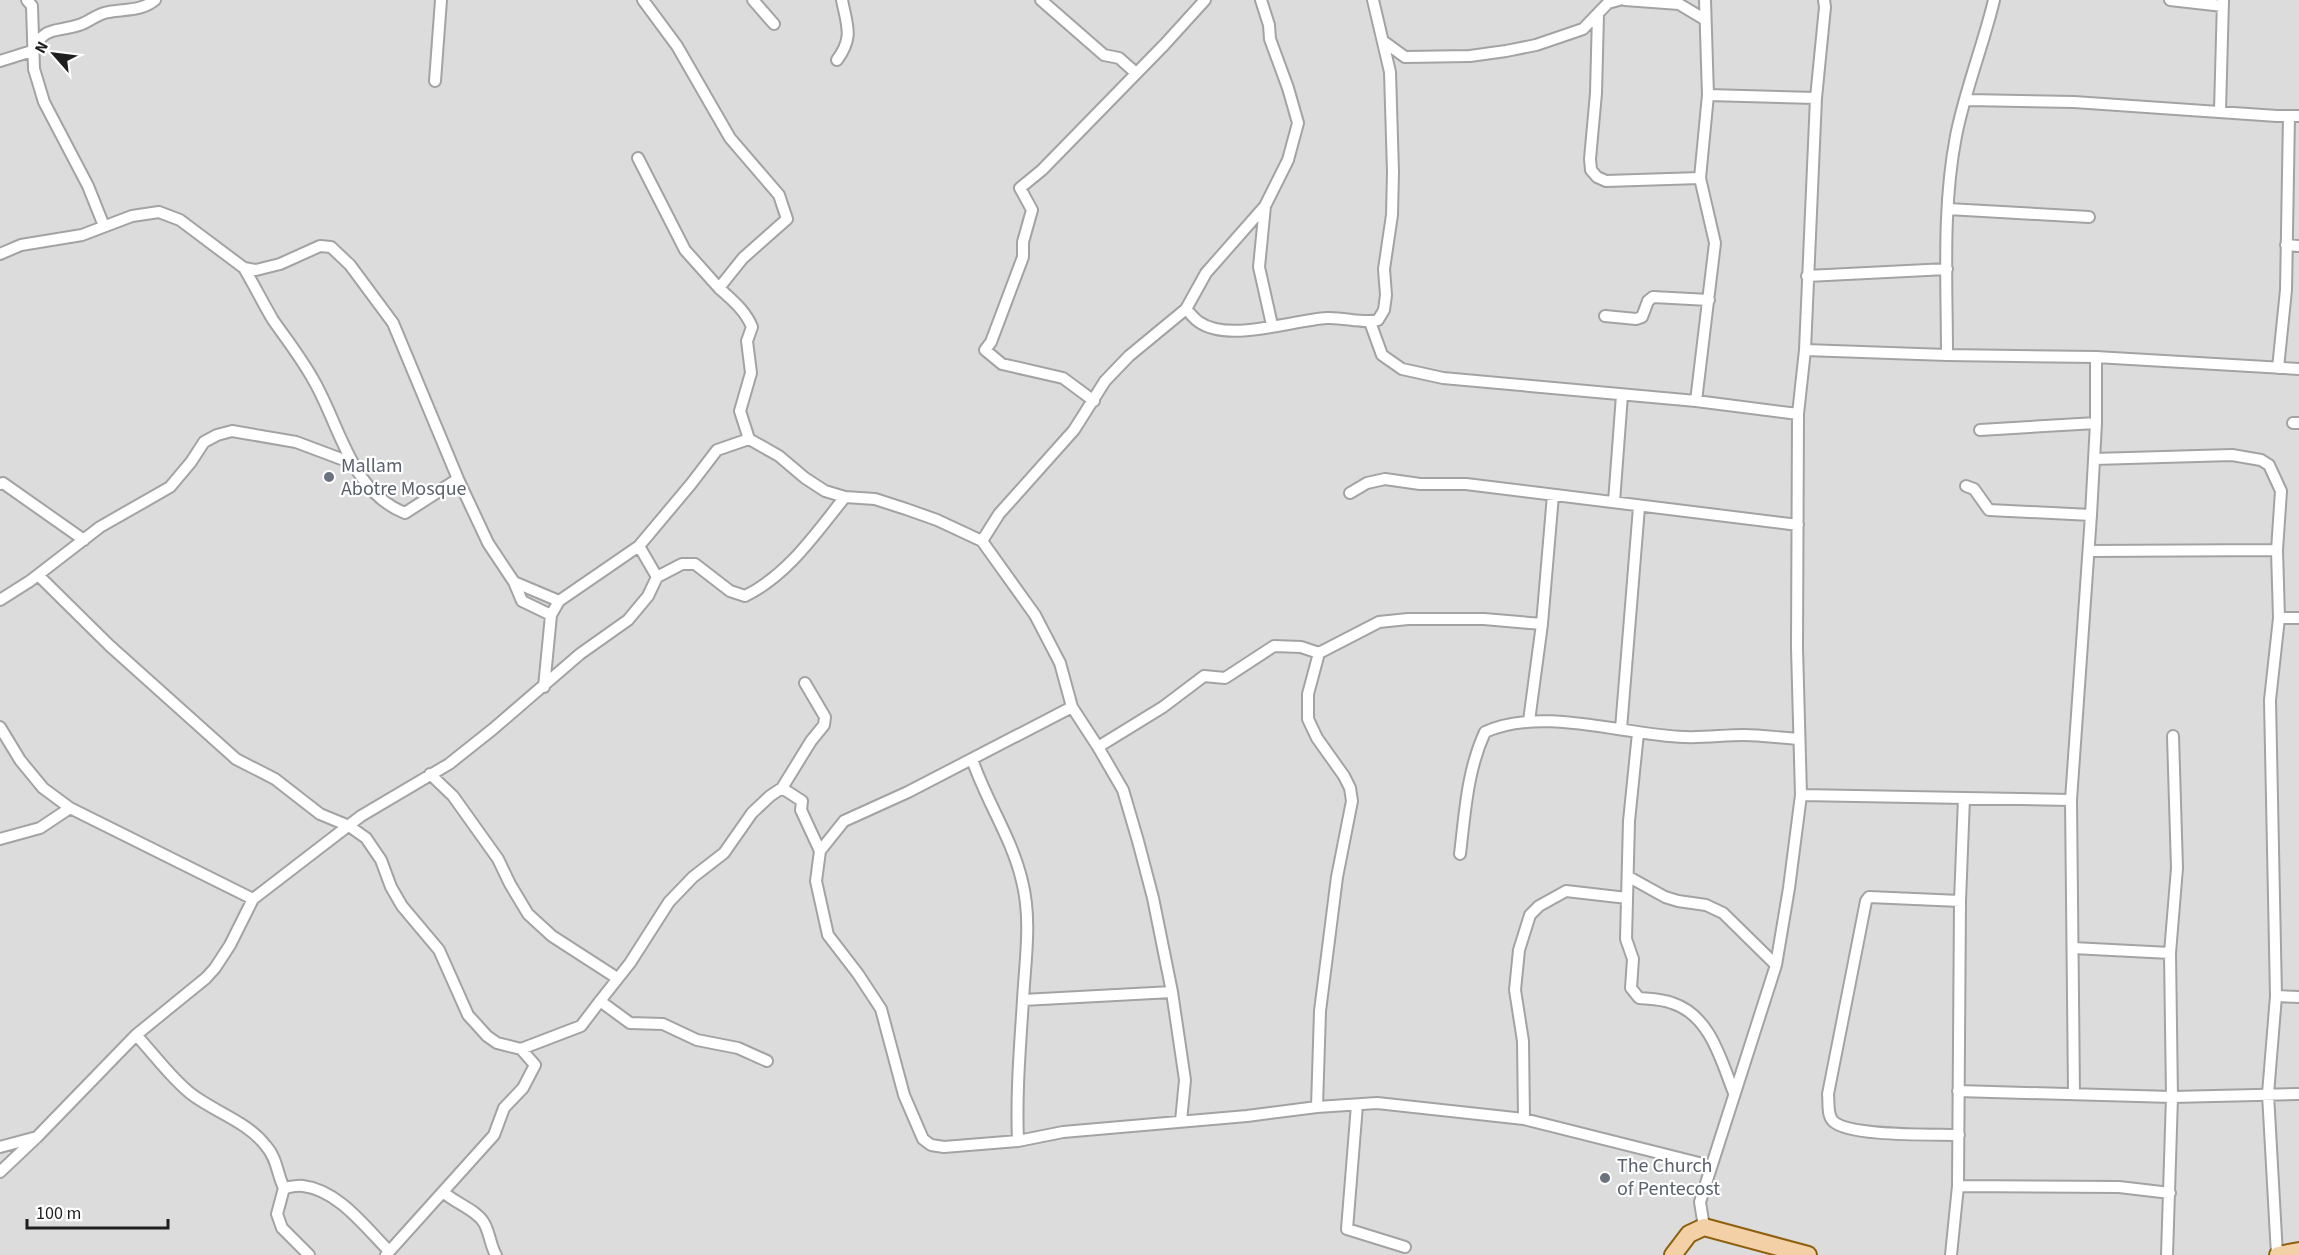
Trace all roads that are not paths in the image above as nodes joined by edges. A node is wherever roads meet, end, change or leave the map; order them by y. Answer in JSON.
{"nodes":[{"id":1,"x":27,"y":0,"type":"edge"},
{"id":2,"x":155,"y":0,"type":"edge"},
{"id":3,"x":441,"y":0,"type":"edge"},
{"id":4,"x":643,"y":0,"type":"edge"},
{"id":5,"x":753,"y":0,"type":"edge"},
{"id":6,"x":842,"y":0,"type":"edge"},
{"id":7,"x":1041,"y":0,"type":"edge"},
{"id":8,"x":1205,"y":0,"type":"edge"},
{"id":9,"x":1261,"y":0,"type":"edge"},
{"id":10,"x":1373,"y":0,"type":"edge"},
{"id":11,"x":1619,"y":0,"type":"edge"},
{"id":12,"x":1625,"y":0,"type":"edge"},
{"id":13,"x":1705,"y":0,"type":"edge"},
{"id":14,"x":1824,"y":0,"type":"edge"},
{"id":15,"x":1994,"y":0,"type":"edge"},
{"id":16,"x":2170,"y":0,"type":"edge"},
{"id":17,"x":1683,"y":2,"type":"edge"},
{"id":18,"x":2223,"y":3,"type":"edge"},
{"id":19,"x":1598,"y":14,"type":"junction"},
{"id":20,"x":1704,"y":19,"type":"junction"},
{"id":21,"x":774,"y":24,"type":"dead end"},
{"id":22,"x":1383,"y":41,"type":"junction"},
{"id":23,"x":32,"y":51,"type":"junction"},
{"id":24,"x":1405,"y":57,"type":"junction"},
{"id":25,"x":837,"y":60,"type":"dead end"},
{"id":26,"x":0,"y":61,"type":"edge"},
{"id":27,"x":1390,"y":72,"type":"junction"},
{"id":28,"x":1136,"y":73,"type":"junction"},
{"id":29,"x":435,"y":81,"type":"dead end"},
{"id":30,"x":1708,"y":95,"type":"junction"},
{"id":31,"x":1816,"y":98,"type":"junction"},
{"id":32,"x":1967,"y":100,"type":"junction"},
{"id":33,"x":2220,"y":111,"type":"junction"},
{"id":34,"x":2294,"y":116,"type":"edge"},
{"id":35,"x":638,"y":158,"type":"dead end"},
{"id":36,"x":1700,"y":178,"type":"junction"},
{"id":37,"x":1265,"y":206,"type":"junction"},
{"id":38,"x":1947,"y":209,"type":"junction"},
{"id":39,"x":2090,"y":217,"type":"dead end"},
{"id":40,"x":104,"y":225,"type":"junction"},
{"id":41,"x":2286,"y":245,"type":"junction"},
{"id":42,"x":2299,"y":246,"type":"edge"},
{"id":43,"x":0,"y":254,"type":"edge"},
{"id":44,"x":244,"y":268,"type":"junction"},
{"id":45,"x":1947,"y":269,"type":"junction"},
{"id":46,"x":1807,"y":276,"type":"junction"},
{"id":47,"x":718,"y":288,"type":"junction"},
{"id":48,"x":1709,"y":300,"type":"junction"},
{"id":49,"x":1186,"y":309,"type":"junction"},
{"id":50,"x":1605,"y":316,"type":"dead end"},
{"id":51,"x":1370,"y":322,"type":"junction"},
{"id":52,"x":1272,"y":325,"type":"junction"},
{"id":53,"x":1805,"y":350,"type":"junction"},
{"id":54,"x":1947,"y":355,"type":"junction"},
{"id":55,"x":2096,"y":357,"type":"junction"},
{"id":56,"x":2278,"y":368,"type":"junction"},
{"id":57,"x":2299,"y":369,"type":"edge"},
{"id":58,"x":1622,"y":395,"type":"junction"},
{"id":59,"x":1094,"y":401,"type":"junction"},
{"id":60,"x":1696,"y":401,"type":"junction"},
{"id":61,"x":1798,"y":414,"type":"junction"},
{"id":62,"x":2096,"y":423,"type":"junction"},
{"id":63,"x":1980,"y":430,"type":"dead end"},
{"id":64,"x":749,"y":439,"type":"junction"},
{"id":65,"x":2094,"y":459,"type":"junction"},
{"id":66,"x":352,"y":463,"type":"junction"},
{"id":67,"x":458,"y":479,"type":"junction"},
{"id":68,"x":0,"y":484,"type":"edge"},
{"id":69,"x":1966,"y":486,"type":"dead end"},
{"id":70,"x":1350,"y":493,"type":"dead end"},
{"id":71,"x":1553,"y":495,"type":"junction"},
{"id":72,"x":845,"y":497,"type":"junction"},
{"id":73,"x":1614,"y":502,"type":"junction"},
{"id":74,"x":1640,"y":507,"type":"junction"},
{"id":75,"x":2091,"y":516,"type":"junction"},
{"id":76,"x":1798,"y":525,"type":"junction"},
{"id":77,"x":84,"y":540,"type":"junction"},
{"id":78,"x":982,"y":541,"type":"junction"},
{"id":79,"x":639,"y":546,"type":"junction"},
{"id":80,"x":2277,"y":550,"type":"junction"},
{"id":81,"x":2089,"y":551,"type":"junction"},
{"id":82,"x":38,"y":575,"type":"junction"},
{"id":83,"x":657,"y":577,"type":"junction"},
{"id":84,"x":514,"y":582,"type":"junction"},
{"id":85,"x":0,"y":600,"type":"edge"},
{"id":86,"x":559,"y":601,"type":"junction"},
{"id":87,"x":551,"y":615,"type":"junction"},
{"id":88,"x":2279,"y":618,"type":"junction"},
{"id":89,"x":2299,"y":618,"type":"edge"},
{"id":90,"x":1542,"y":624,"type":"junction"},
{"id":91,"x":1319,"y":653,"type":"junction"},
{"id":92,"x":805,"y":683,"type":"dead end"},
{"id":93,"x":544,"y":687,"type":"junction"},
{"id":94,"x":1072,"y":707,"type":"junction"},
{"id":95,"x":1529,"y":721,"type":"junction"},
{"id":96,"x":0,"y":727,"type":"edge"},
{"id":97,"x":1621,"y":729,"type":"junction"},
{"id":98,"x":1638,"y":733,"type":"junction"},
{"id":99,"x":2173,"y":736,"type":"dead end"},
{"id":100,"x":1799,"y":739,"type":"junction"},
{"id":101,"x":1098,"y":747,"type":"junction"},
{"id":102,"x":972,"y":759,"type":"junction"},
{"id":103,"x":430,"y":774,"type":"junction"},
{"id":104,"x":782,"y":788,"type":"junction"},
{"id":105,"x":1801,"y":795,"type":"junction"},
{"id":106,"x":1964,"y":798,"type":"junction"},
{"id":107,"x":2071,"y":800,"type":"junction"},
{"id":108,"x":70,"y":808,"type":"junction"},
{"id":109,"x":349,"y":826,"type":"junction"},
{"id":110,"x":0,"y":839,"type":"edge"},
{"id":111,"x":820,"y":851,"type":"junction"},
{"id":112,"x":1460,"y":854,"type":"dead end"},
{"id":113,"x":1629,"y":877,"type":"junction"},
{"id":114,"x":1628,"y":898,"type":"junction"},
{"id":115,"x":253,"y":899,"type":"junction"},
{"id":116,"x":1960,"y":901,"type":"junction"},
{"id":117,"x":2073,"y":948,"type":"junction"},
{"id":118,"x":2170,"y":953,"type":"junction"},
{"id":119,"x":1776,"y":965,"type":"junction"},
{"id":120,"x":617,"y":978,"type":"junction"},
{"id":121,"x":1172,"y":992,"type":"junction"},
{"id":122,"x":2276,"y":996,"type":"junction"},
{"id":123,"x":2299,"y":997,"type":"edge"},
{"id":124,"x":1023,"y":1000,"type":"junction"},
{"id":125,"x":600,"y":1001,"type":"junction"},
{"id":126,"x":136,"y":1035,"type":"junction"},
{"id":127,"x":521,"y":1049,"type":"junction"},
{"id":128,"x":767,"y":1061,"type":"dead end"},
{"id":129,"x":1958,"y":1091,"type":"junction"},
{"id":130,"x":1734,"y":1093,"type":"junction"},
{"id":131,"x":2074,"y":1094,"type":"junction"},
{"id":132,"x":2268,"y":1094,"type":"junction"},
{"id":133,"x":2299,"y":1094,"type":"edge"},
{"id":134,"x":2172,"y":1097,"type":"junction"},
{"id":135,"x":1357,"y":1105,"type":"junction"},
{"id":136,"x":1317,"y":1107,"type":"junction"},
{"id":137,"x":1524,"y":1119,"type":"junction"},
{"id":138,"x":1181,"y":1121,"type":"junction"},
{"id":139,"x":1959,"y":1135,"type":"junction"},
{"id":140,"x":37,"y":1137,"type":"junction"},
{"id":141,"x":1018,"y":1142,"type":"junction"},
{"id":142,"x":0,"y":1147,"type":"edge"},
{"id":143,"x":1711,"y":1166,"type":"junction"},
{"id":144,"x":0,"y":1172,"type":"edge"},
{"id":145,"x":1958,"y":1186,"type":"junction"},
{"id":146,"x":284,"y":1188,"type":"junction"},
{"id":147,"x":443,"y":1192,"type":"junction"},
{"id":148,"x":2170,"y":1193,"type":"junction"},
{"id":149,"x":1704,"y":1227,"type":"junction"},
{"id":150,"x":1405,"y":1247,"type":"dead end"},
{"id":151,"x":2299,"y":1251,"type":"edge"},
{"id":152,"x":387,"y":1253,"type":"edge"},
{"id":153,"x":309,"y":1255,"type":"edge"},
{"id":154,"x":496,"y":1255,"type":"edge"},
{"id":155,"x":1673,"y":1255,"type":"edge"},
{"id":156,"x":1808,"y":1255,"type":"edge"},
{"id":157,"x":1951,"y":1255,"type":"edge"},
{"id":158,"x":2167,"y":1255,"type":"edge"},
{"id":159,"x":2277,"y":1255,"type":"edge"}],
"edges":[{"from":1,"to":23,"type":"street"},
{"from":2,"to":23,"type":"street"},
{"from":3,"to":29,"type":"street"},
{"from":4,"to":47,"type":"street"},
{"from":5,"to":21,"type":"street"},
{"from":6,"to":25,"type":"street"},
{"from":7,"to":28,"type":"street"},
{"from":8,"to":28,"type":"street"},
{"from":9,"to":37,"type":"street"},
{"from":10,"to":22,"type":"street"},
{"from":11,"to":19,"type":"street"},
{"from":12,"to":17,"type":"street"},
{"from":13,"to":20,"type":"street"},
{"from":14,"to":31,"type":"street"},
{"from":15,"to":32,"type":"street"},
{"from":16,"to":18,"type":"street"},
{"from":17,"to":20,"type":"street"},
{"from":18,"to":33,"type":"street"},
{"from":19,"to":24,"type":"street"},
{"from":19,"to":36,"type":"street"},
{"from":20,"to":30,"type":"street"},
{"from":22,"to":24,"type":"street"},
{"from":22,"to":27,"type":"street"},
{"from":23,"to":26,"type":"street"},
{"from":23,"to":40,"type":"street"},
{"from":24,"to":27,"type":"street"},
{"from":27,"to":51,"type":"street"},
{"from":28,"to":59,"type":"street"},
{"from":30,"to":31,"type":"street"},
{"from":30,"to":36,"type":"street"},
{"from":31,"to":46,"type":"street"},
{"from":32,"to":33,"type":"street"},
{"from":32,"to":38,"type":"street"},
{"from":33,"to":34,"type":"street"},
{"from":34,"to":41,"type":"street"},
{"from":35,"to":47,"type":"street"},
{"from":36,"to":48,"type":"street"},
{"from":37,"to":49,"type":"street"},
{"from":37,"to":52,"type":"street"},
{"from":38,"to":39,"type":"street"},
{"from":38,"to":45,"type":"street"},
{"from":40,"to":43,"type":"street"},
{"from":40,"to":44,"type":"street"},
{"from":41,"to":42,"type":"street"},
{"from":41,"to":56,"type":"street"},
{"from":44,"to":66,"type":"street"},
{"from":44,"to":67,"type":"street"},
{"from":45,"to":46,"type":"street"},
{"from":45,"to":54,"type":"street"},
{"from":46,"to":53,"type":"street"},
{"from":47,"to":64,"type":"street"},
{"from":48,"to":50,"type":"street"},
{"from":48,"to":60,"type":"street"},
{"from":49,"to":52,"type":"street"},
{"from":49,"to":59,"type":"street"},
{"from":51,"to":52,"type":"street"},
{"from":51,"to":58,"type":"street"},
{"from":53,"to":54,"type":"street"},
{"from":53,"to":61,"type":"street"},
{"from":54,"to":55,"type":"street"},
{"from":55,"to":56,"type":"street"},
{"from":55,"to":62,"type":"street"},
{"from":56,"to":57,"type":"street"},
{"from":58,"to":60,"type":"street"},
{"from":58,"to":73,"type":"street"},
{"from":59,"to":78,"type":"street"},
{"from":60,"to":61,"type":"street"},
{"from":61,"to":76,"type":"street"},
{"from":62,"to":63,"type":"street"},
{"from":62,"to":65,"type":"street"},
{"from":64,"to":72,"type":"street"},
{"from":64,"to":79,"type":"street"},
{"from":65,"to":75,"type":"street"},
{"from":65,"to":80,"type":"street"},
{"from":66,"to":67,"type":"street"},
{"from":66,"to":77,"type":"street"},
{"from":67,"to":84,"type":"street"},
{"from":68,"to":77,"type":"street"},
{"from":69,"to":75,"type":"street"},
{"from":70,"to":71,"type":"street"},
{"from":71,"to":73,"type":"street"},
{"from":71,"to":90,"type":"street"},
{"from":72,"to":78,"type":"street"},
{"from":72,"to":83,"type":"street"},
{"from":73,"to":74,"type":"street"},
{"from":74,"to":76,"type":"street"},
{"from":74,"to":97,"type":"street"},
{"from":75,"to":81,"type":"street"},
{"from":76,"to":100,"type":"street"},
{"from":77,"to":82,"type":"street"},
{"from":78,"to":94,"type":"street"},
{"from":79,"to":83,"type":"street"},
{"from":79,"to":86,"type":"street"},
{"from":80,"to":81,"type":"street"},
{"from":80,"to":88,"type":"street"},
{"from":81,"to":107,"type":"street"},
{"from":82,"to":85,"type":"street"},
{"from":82,"to":109,"type":"street"},
{"from":83,"to":93,"type":"street"},
{"from":84,"to":86,"type":"street"},
{"from":84,"to":87,"type":"street"},
{"from":86,"to":87,"type":"street"},
{"from":87,"to":93,"type":"street"},
{"from":88,"to":89,"type":"street"},
{"from":88,"to":122,"type":"street"},
{"from":90,"to":91,"type":"street"},
{"from":90,"to":95,"type":"street"},
{"from":91,"to":101,"type":"street"},
{"from":91,"to":136,"type":"street"},
{"from":92,"to":104,"type":"street"},
{"from":93,"to":103,"type":"street"},
{"from":94,"to":101,"type":"street"},
{"from":94,"to":102,"type":"street"},
{"from":95,"to":97,"type":"street"},
{"from":95,"to":112,"type":"street"},
{"from":96,"to":108,"type":"street"},
{"from":97,"to":98,"type":"street"},
{"from":98,"to":100,"type":"street"},
{"from":98,"to":113,"type":"street"},
{"from":99,"to":118,"type":"street"},
{"from":100,"to":105,"type":"street"},
{"from":101,"to":121,"type":"street"},
{"from":102,"to":111,"type":"street"},
{"from":102,"to":124,"type":"street"},
{"from":103,"to":109,"type":"street"},
{"from":103,"to":120,"type":"street"},
{"from":104,"to":111,"type":"street"},
{"from":104,"to":120,"type":"street"},
{"from":105,"to":106,"type":"street"},
{"from":105,"to":119,"type":"street"},
{"from":106,"to":107,"type":"street"},
{"from":106,"to":116,"type":"street"},
{"from":107,"to":117,"type":"street"},
{"from":108,"to":110,"type":"street"},
{"from":108,"to":115,"type":"street"},
{"from":109,"to":115,"type":"street"},
{"from":109,"to":127,"type":"street"},
{"from":111,"to":141,"type":"street"},
{"from":113,"to":114,"type":"street"},
{"from":113,"to":119,"type":"street"},
{"from":114,"to":130,"type":"street"},
{"from":114,"to":137,"type":"street"},
{"from":115,"to":126,"type":"street"},
{"from":116,"to":129,"type":"street"},
{"from":116,"to":139,"type":"street"},
{"from":117,"to":118,"type":"street"},
{"from":117,"to":131,"type":"street"},
{"from":118,"to":134,"type":"street"},
{"from":119,"to":130,"type":"street"},
{"from":120,"to":125,"type":"street"},
{"from":121,"to":124,"type":"street"},
{"from":121,"to":138,"type":"street"},
{"from":122,"to":123,"type":"street"},
{"from":122,"to":132,"type":"street"},
{"from":124,"to":141,"type":"street"},
{"from":125,"to":127,"type":"street"},
{"from":125,"to":128,"type":"street"},
{"from":126,"to":140,"type":"street"},
{"from":126,"to":146,"type":"street"},
{"from":127,"to":147,"type":"street"},
{"from":129,"to":131,"type":"street"},
{"from":129,"to":139,"type":"street"},
{"from":130,"to":143,"type":"street"},
{"from":131,"to":134,"type":"street"},
{"from":132,"to":133,"type":"street"},
{"from":132,"to":134,"type":"street"},
{"from":132,"to":159,"type":"street"},
{"from":134,"to":148,"type":"street"},
{"from":135,"to":136,"type":"street"},
{"from":135,"to":137,"type":"street"},
{"from":135,"to":150,"type":"street"},
{"from":136,"to":138,"type":"street"},
{"from":137,"to":143,"type":"street"},
{"from":138,"to":141,"type":"street"},
{"from":139,"to":145,"type":"street"},
{"from":140,"to":142,"type":"street"},
{"from":140,"to":144,"type":"street"},
{"from":143,"to":149,"type":"street"},
{"from":145,"to":148,"type":"street"},
{"from":145,"to":157,"type":"street"},
{"from":146,"to":152,"type":"street"},
{"from":146,"to":153,"type":"street"},
{"from":147,"to":152,"type":"street"},
{"from":147,"to":154,"type":"street"},
{"from":148,"to":158,"type":"street"},
{"from":149,"to":155,"type":"main road"},
{"from":149,"to":156,"type":"main road"},
{"from":151,"to":159,"type":"main road"}]}
